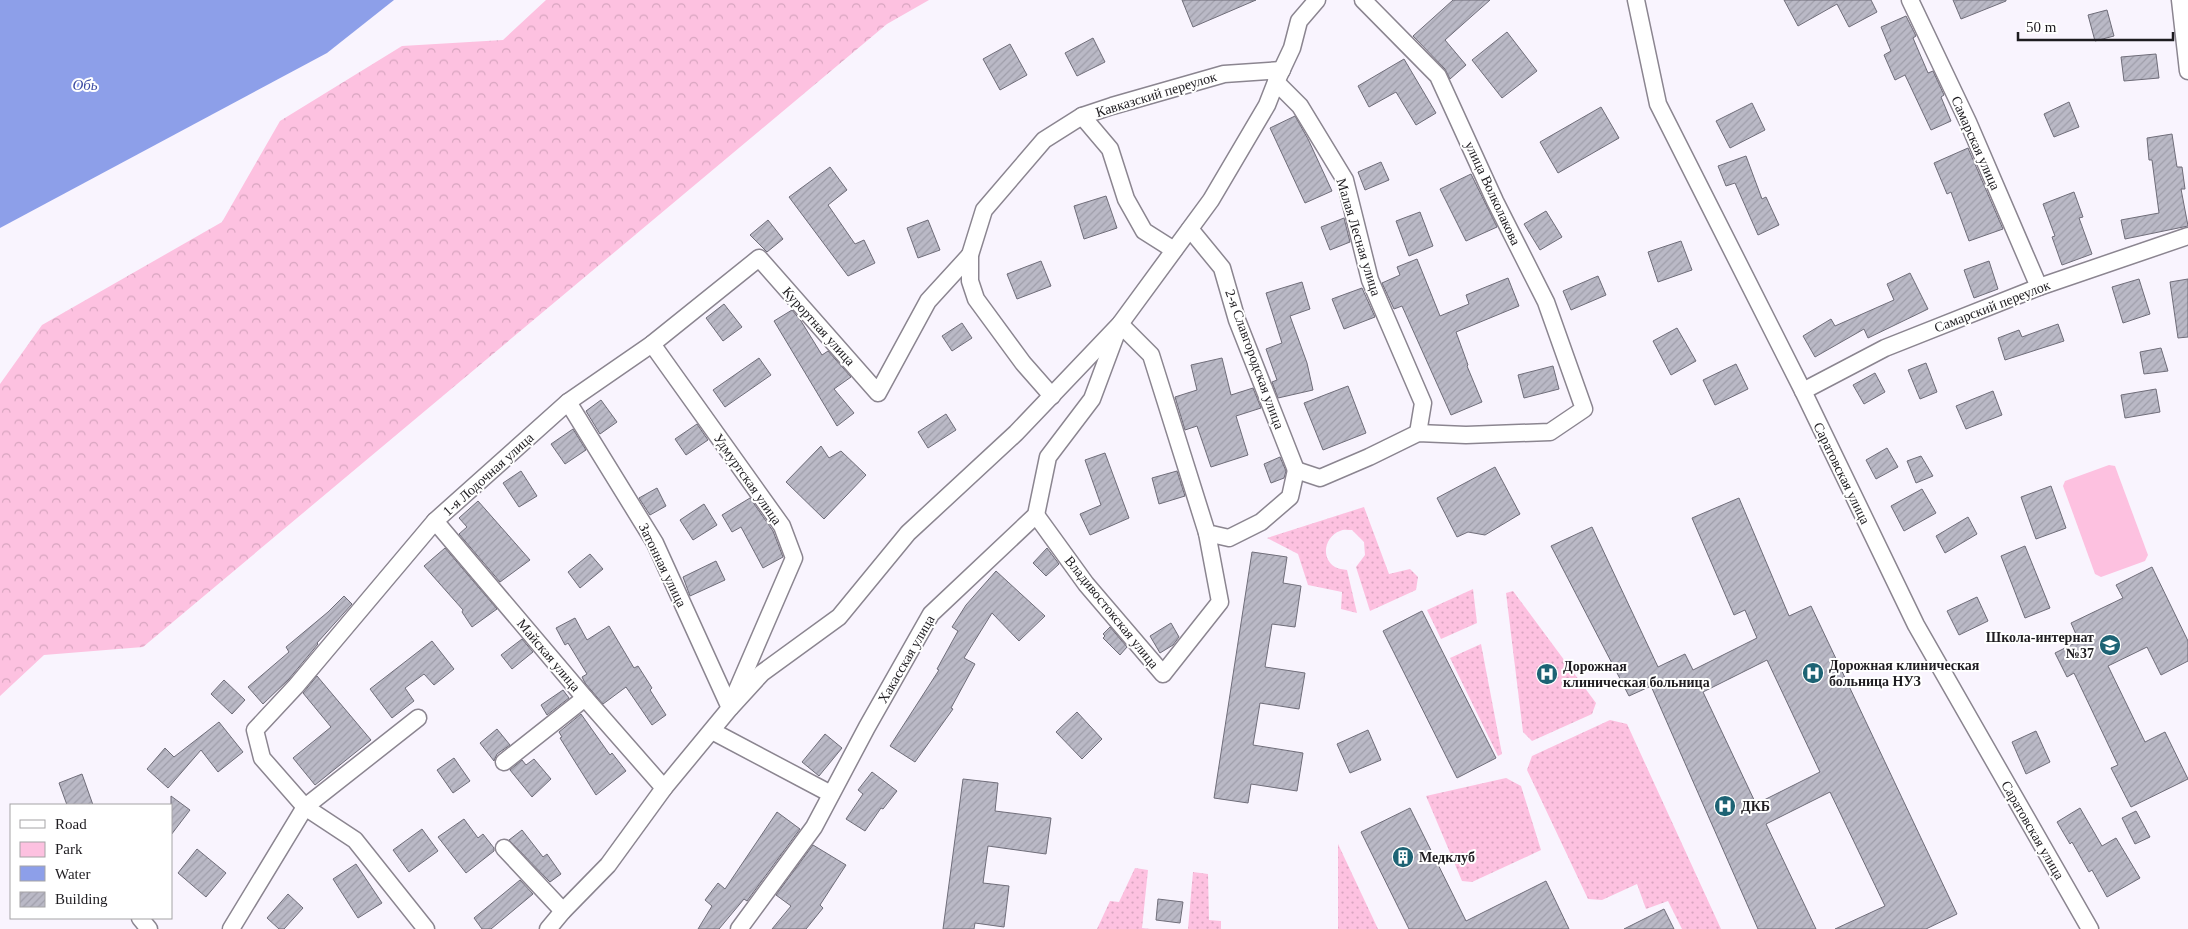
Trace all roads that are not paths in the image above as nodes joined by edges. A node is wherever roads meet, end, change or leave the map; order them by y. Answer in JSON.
{"nodes":[{"id":1,"x":1317,"y":0,"type":"edge"},
{"id":2,"x":1364,"y":0,"type":"edge"},
{"id":3,"x":1636,"y":0,"type":"edge"},
{"id":4,"x":1910,"y":0,"type":"edge"},
{"id":5,"x":2180,"y":0,"type":"edge"},
{"id":6,"x":2188,"y":71,"type":"edge"},
{"id":7,"x":1279,"y":76,"type":"junction"},
{"id":8,"x":1082,"y":116,"type":"junction"},
{"id":9,"x":1190,"y":229,"type":"junction"},
{"id":10,"x":2188,"y":236,"type":"edge"},
{"id":11,"x":1174,"y":250,"type":"junction"},
{"id":12,"x":970,"y":255,"type":"junction"},
{"id":13,"x":759,"y":258,"type":"joint"},
{"id":14,"x":2039,"y":287,"type":"junction"},
{"id":15,"x":1120,"y":324,"type":"junction"},
{"id":16,"x":652,"y":344,"type":"junction"},
{"id":17,"x":1803,"y":391,"type":"junction"},
{"id":18,"x":1052,"y":396,"type":"junction"},
{"id":19,"x":568,"y":402,"type":"junction"},
{"id":20,"x":1418,"y":434,"type":"junction"},
{"id":21,"x":1296,"y":470,"type":"junction"},
{"id":22,"x":1036,"y":515,"type":"junction"},
{"id":23,"x":435,"y":521,"type":"junction"},
{"id":24,"x":1207,"y":533,"type":"junction"},
{"id":25,"x":585,"y":698,"type":"junction"},
{"id":26,"x":730,"y":708,"type":"junction"},
{"id":27,"x":418,"y":718,"type":"dead end"},
{"id":28,"x":712,"y":731,"type":"junction"},
{"id":29,"x":504,"y":762,"type":"dead end"},
{"id":30,"x":664,"y":788,"type":"junction"},
{"id":31,"x":832,"y":794,"type":"junction"},
{"id":32,"x":305,"y":807,"type":"junction"},
{"id":33,"x":504,"y":848,"type":"dead end"},
{"id":34,"x":562,"y":911,"type":"junction"},
{"id":35,"x":141,"y":919,"type":"edge"},
{"id":36,"x":149,"y":929,"type":"edge"},
{"id":37,"x":231,"y":929,"type":"edge"},
{"id":38,"x":426,"y":929,"type":"edge"},
{"id":39,"x":548,"y":929,"type":"edge"},
{"id":40,"x":739,"y":929,"type":"edge"},
{"id":41,"x":2090,"y":929,"type":"edge"}],
"edges":[{"from":1,"to":7,"type":"street"},
{"from":2,"to":20,"type":"street","name":"улица Волколакова"},
{"from":3,"to":17,"type":"street","name":"Саратовская улица"},
{"from":4,"to":14,"type":"street","name":"Самарская улица"},
{"from":5,"to":6,"type":"street"},
{"from":7,"to":8,"type":"street","name":"Кавказский переулок"},
{"from":7,"to":9,"type":"street"},
{"from":7,"to":20,"type":"street","name":"Малая Лесная улица"},
{"from":8,"to":11,"type":"street"},
{"from":8,"to":12,"type":"street","name":"Кавказский переулок"},
{"from":9,"to":11,"type":"street"},
{"from":9,"to":21,"type":"street","name":"2-я Славгородская улица"},
{"from":10,"to":14,"type":"street","name":"Самарский переулок"},
{"from":11,"to":15,"type":"street"},
{"from":12,"to":13,"type":"street","name":"Курортная улица"},
{"from":12,"to":18,"type":"street","name":"Кавказский переулок"},
{"from":13,"to":16,"type":"street","name":"1-я Лодочная улица"},
{"from":14,"to":17,"type":"street","name":"Самарский переулок"},
{"from":15,"to":18,"type":"street"},
{"from":15,"to":22,"type":"street"},
{"from":15,"to":24,"type":"street"},
{"from":16,"to":19,"type":"street","name":"1-я Лодочная улица"},
{"from":16,"to":26,"type":"street","name":"Удмуртская улица"},
{"from":17,"to":41,"type":"street","name":"Саратовская улица"},
{"from":18,"to":26,"type":"street"},
{"from":19,"to":23,"type":"street","name":"1-я Лодочная улица"},
{"from":19,"to":26,"type":"street","name":"Затонная улица"},
{"from":20,"to":21,"type":"street"},
{"from":21,"to":24,"type":"street"},
{"from":22,"to":24,"type":"street","name":"Владивостокская улица"},
{"from":22,"to":31,"type":"street","name":"Хакасская улица"},
{"from":23,"to":25,"type":"street","name":"Майская улица"},
{"from":23,"to":32,"type":"street","name":"1-я Лодочная улица"},
{"from":25,"to":29,"type":"street"},
{"from":25,"to":30,"type":"street","name":"Майская улица"},
{"from":26,"to":28,"type":"street"},
{"from":27,"to":32,"type":"street"},
{"from":28,"to":30,"type":"street"},
{"from":28,"to":31,"type":"street"},
{"from":30,"to":34,"type":"street"},
{"from":31,"to":40,"type":"street","name":"Хакасская улица"},
{"from":32,"to":37,"type":"street"},
{"from":32,"to":38,"type":"street"},
{"from":33,"to":34,"type":"street"},
{"from":34,"to":39,"type":"street"},
{"from":35,"to":36,"type":"street"}]}
